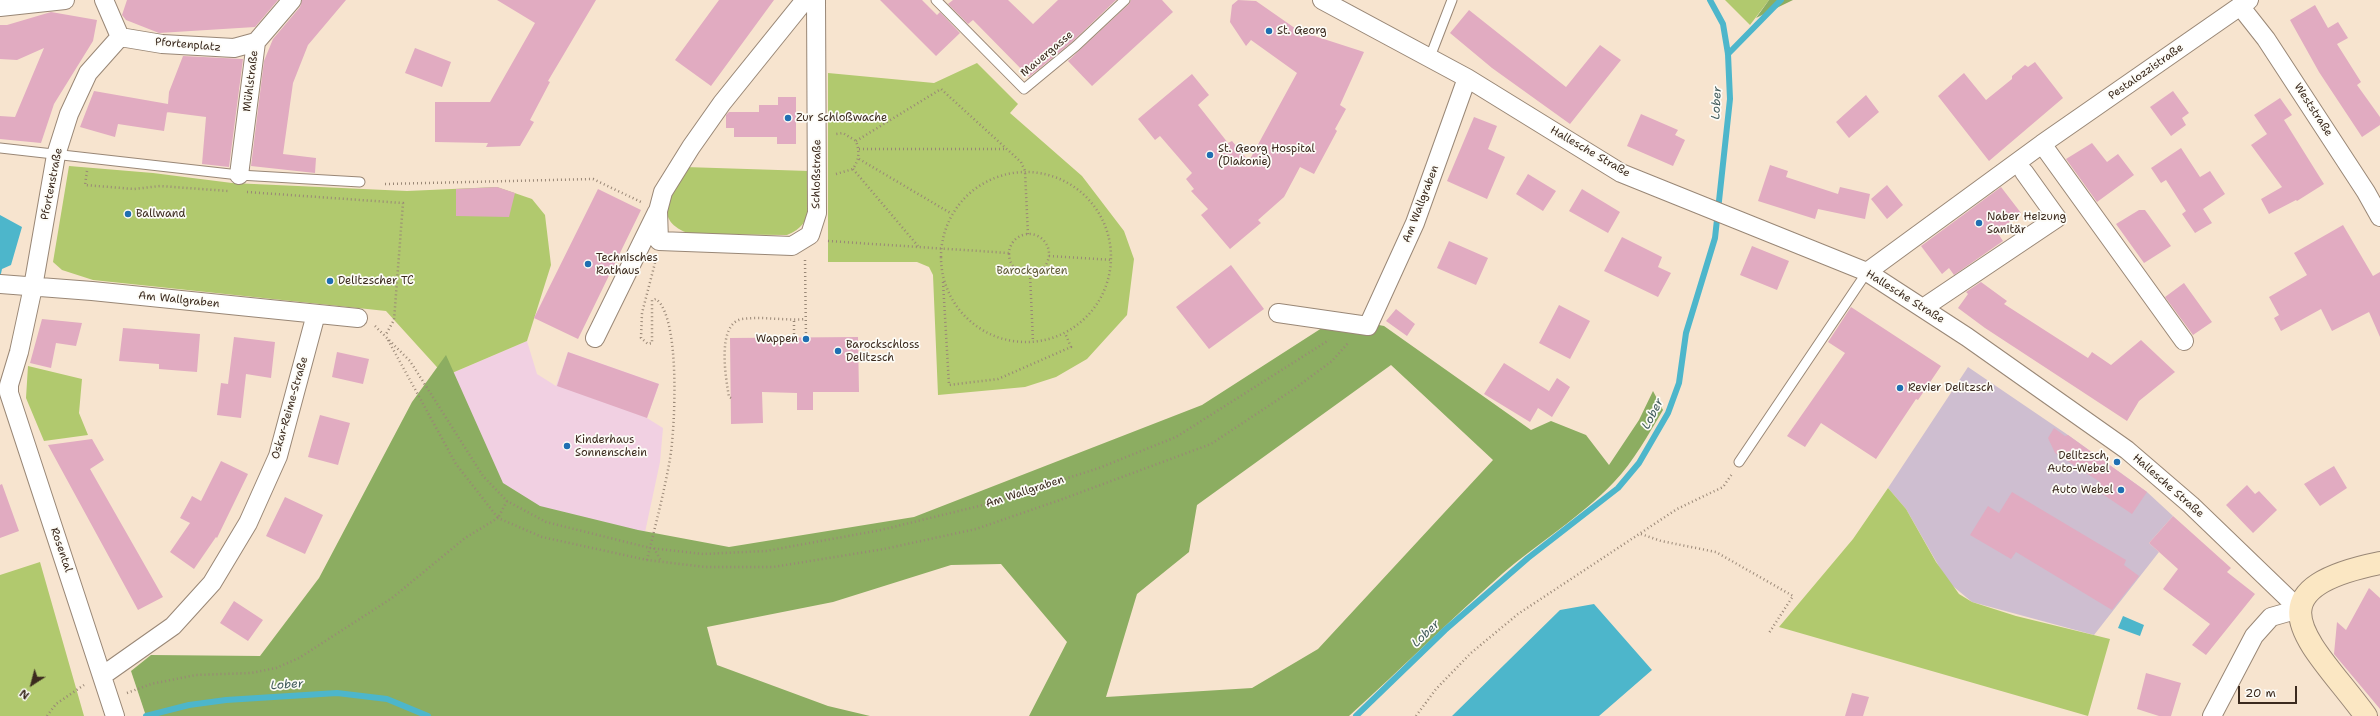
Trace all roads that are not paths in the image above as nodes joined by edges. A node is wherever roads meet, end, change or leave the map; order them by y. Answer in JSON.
{"nodes":[{"id":1,"x":65,"y":0,"type":"edge"},
{"id":2,"x":104,"y":0,"type":"edge"},
{"id":3,"x":292,"y":0,"type":"edge"},
{"id":4,"x":805,"y":0,"type":"edge"},
{"id":5,"x":816,"y":0,"type":"edge"},
{"id":6,"x":936,"y":0,"type":"edge"},
{"id":7,"x":1124,"y":0,"type":"edge"},
{"id":8,"x":1322,"y":0,"type":"edge"},
{"id":9,"x":1452,"y":0,"type":"edge"},
{"id":10,"x":2244,"y":3,"type":"edge"},
{"id":11,"x":0,"y":7,"type":"edge"},
{"id":12,"x":120,"y":37,"type":"junction"},
{"id":13,"x":256,"y":42,"type":"junction"},
{"id":14,"x":1430,"y":58,"type":"junction"},
{"id":15,"x":1467,"y":78,"type":"junction"},
{"id":16,"x":2042,"y":144,"type":"junction"},
{"id":17,"x":0,"y":148,"type":"edge"},
{"id":18,"x":56,"y":155,"type":"junction"},
{"id":19,"x":2024,"y":172,"type":"dead end"},
{"id":20,"x":360,"y":182,"type":"dead end"},
{"id":21,"x":239,"y":183,"type":"junction"},
{"id":22,"x":658,"y":211,"type":"junction"},
{"id":23,"x":2380,"y":217,"type":"edge"},
{"id":24,"x":1867,"y":272,"type":"junction"},
{"id":25,"x":1,"y":284,"type":"edge"},
{"id":26,"x":33,"y":287,"type":"junction"},
{"id":27,"x":1923,"y":308,"type":"junction"},
{"id":28,"x":1278,"y":313,"type":"dead end"},
{"id":29,"x":316,"y":314,"type":"junction"},
{"id":30,"x":358,"y":318,"type":"road end"},
{"id":31,"x":595,"y":338,"type":"dead end"},
{"id":32,"x":2184,"y":341,"type":"dead end"},
{"id":33,"x":19,"y":352,"type":"junction"},
{"id":34,"x":0,"y":363,"type":"edge"},
{"id":35,"x":4,"y":379,"type":"edge"},
{"id":36,"x":1739,"y":462,"type":"road end"},
{"id":37,"x":2380,"y":563,"type":"edge"},
{"id":38,"x":2299,"y":609,"type":"junction"},
{"id":39,"x":102,"y":676,"type":"junction"},
{"id":40,"x":113,"y":710,"type":"edge"},
{"id":41,"x":2212,"y":716,"type":"edge"},
{"id":42,"x":2366,"y":716,"type":"edge"}],
"edges":[{"from":1,"to":11,"type":"street"},
{"from":2,"to":12,"type":"street"},
{"from":3,"to":13,"type":"street","name":"Mühlstraße"},
{"from":4,"to":22,"type":"street"},
{"from":5,"to":22,"type":"street","name":"Schloßstraße"},
{"from":6,"to":7,"type":"lane","name":"Mauergasse"},
{"from":8,"to":14,"type":"street","name":"Hallesche Straße"},
{"from":9,"to":14,"type":"lane"},
{"from":10,"to":16,"type":"street","name":"Pestalozzistraße"},
{"from":10,"to":23,"type":"street","name":"Weststraße"},
{"from":12,"to":13,"type":"street","name":"Pfortenplatz"},
{"from":12,"to":18,"type":"street","name":"Pfortenstraße"},
{"from":13,"to":21,"type":"street","name":"Mühlstraße"},
{"from":14,"to":15,"type":"street","name":"Hallesche Straße"},
{"from":15,"to":24,"type":"street","name":"Hallesche Straße"},
{"from":15,"to":28,"type":"street","name":"Am Wallgraben"},
{"from":16,"to":24,"type":"street","name":"Pestalozzistraße"},
{"from":16,"to":32,"type":"street"},
{"from":17,"to":18,"type":"lane"},
{"from":18,"to":21,"type":"lane"},
{"from":18,"to":26,"type":"street","name":"Pfortenstraße"},
{"from":19,"to":27,"type":"street"},
{"from":20,"to":21,"type":"lane"},
{"from":22,"to":31,"type":"street"},
{"from":24,"to":27,"type":"street","name":"Hallesche Straße"},
{"from":24,"to":36,"type":"lane"},
{"from":25,"to":26,"type":"street","name":"Am Wallgraben"},
{"from":26,"to":29,"type":"street","name":"Am Wallgraben"},
{"from":26,"to":33,"type":"street","name":"Pfortenstraße"},
{"from":27,"to":38,"type":"street","name":"Hallesche Straße"},
{"from":29,"to":30,"type":"street","name":"Am Wallgraben"},
{"from":29,"to":39,"type":"street","name":"Oskar-Reime-Straße"},
{"from":33,"to":34,"type":"street"},
{"from":33,"to":35,"type":"street","name":"Pfortenstraße"},
{"from":35,"to":39,"type":"street","name":"Rosental"},
{"from":37,"to":38,"type":"street"},
{"from":38,"to":41,"type":"street"},
{"from":38,"to":42,"type":"street"},
{"from":39,"to":40,"type":"street","name":"Rosental"}]}
